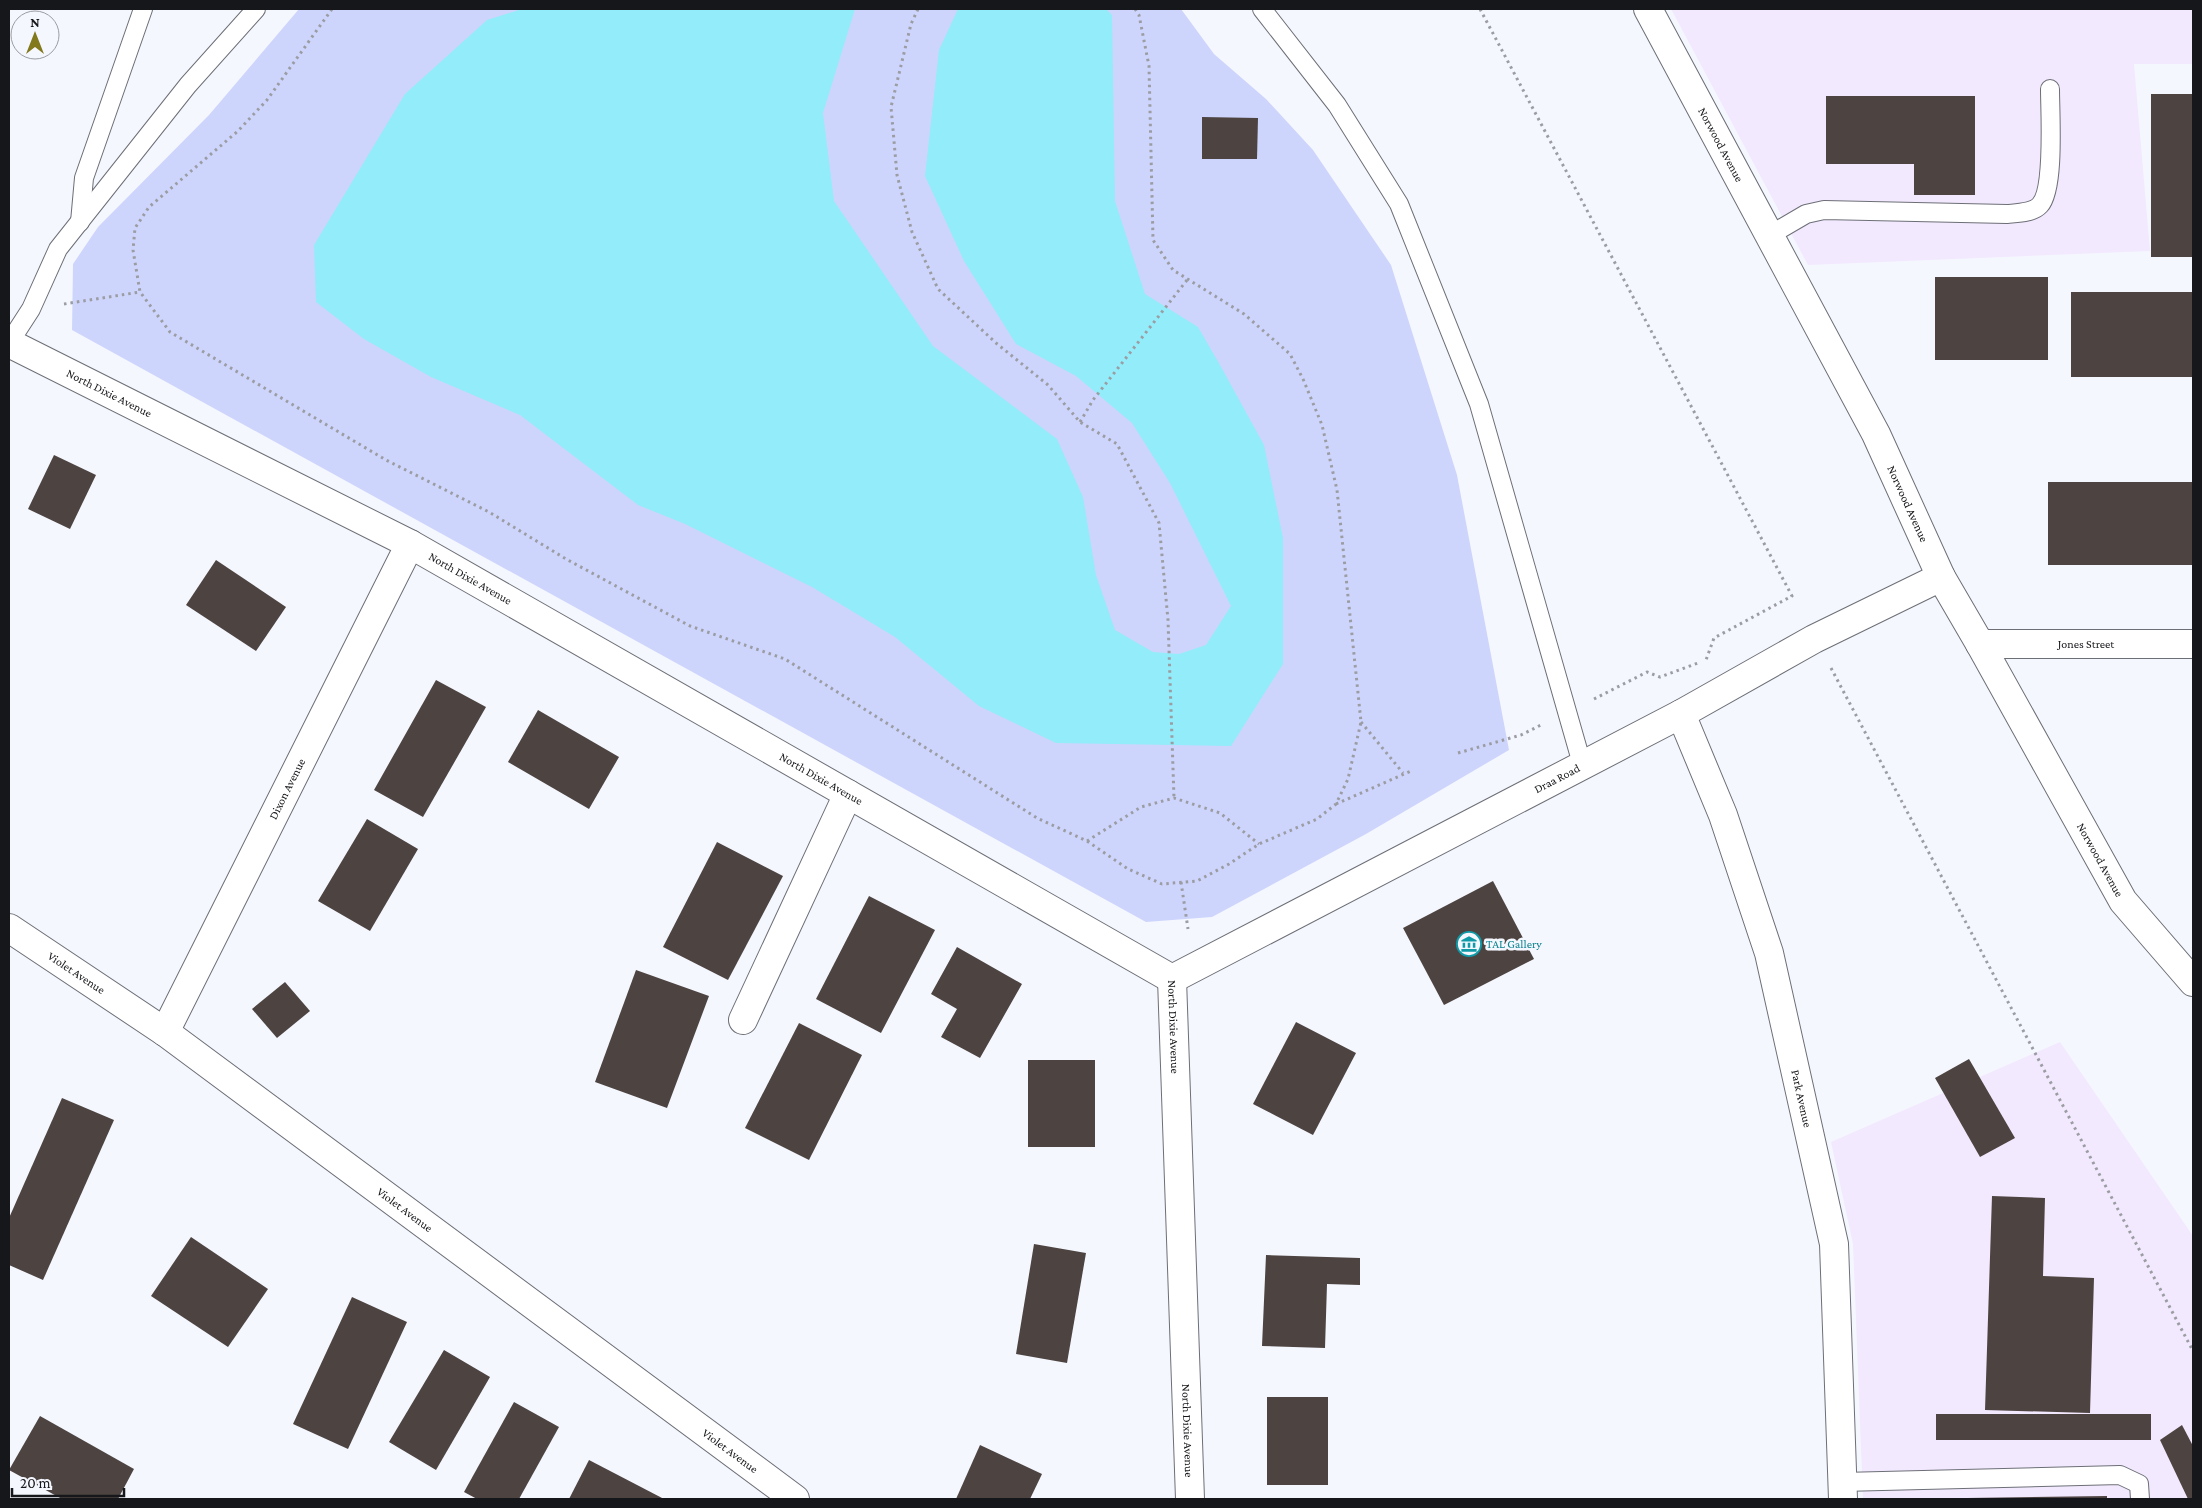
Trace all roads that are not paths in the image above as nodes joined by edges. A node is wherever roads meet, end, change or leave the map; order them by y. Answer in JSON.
{"nodes":[{"id":1,"x":143,"y":9,"type":"edge"},
{"id":2,"x":256,"y":9,"type":"edge"},
{"id":3,"x":1262,"y":9,"type":"edge"},
{"id":4,"x":1648,"y":9,"type":"edge"},
{"id":5,"x":2050,"y":89,"type":"dead end"},
{"id":6,"x":80,"y":222,"type":"junction"},
{"id":7,"x":1770,"y":235,"type":"junction"},
{"id":8,"x":9,"y":343,"type":"edge"},
{"id":9,"x":410,"y":544,"type":"junction"},
{"id":10,"x":1941,"y":577,"type":"junction"},
{"id":11,"x":1980,"y":644,"type":"junction"},
{"id":12,"x":2193,"y":644,"type":"edge"},
{"id":13,"x":1681,"y":714,"type":"junction"},
{"id":14,"x":1582,"y":764,"type":"junction"},
{"id":15,"x":848,"y":794,"type":"junction"},
{"id":16,"x":9,"y":928,"type":"edge"},
{"id":17,"x":1172,"y":978,"type":"junction"},
{"id":18,"x":2193,"y":982,"type":"edge"},
{"id":19,"x":743,"y":1020,"type":"dead end"},
{"id":20,"x":165,"y":1032,"type":"junction"},
{"id":21,"x":1843,"y":1490,"type":"edge"},
{"id":22,"x":795,"y":1499,"type":"edge"},
{"id":23,"x":1190,"y":1499,"type":"edge"},
{"id":24,"x":2140,"y":1499,"type":"edge"}],
"edges":[{"from":1,"to":6,"type":"lane"},
{"from":2,"to":6,"type":"lane"},
{"from":3,"to":14,"type":"lane"},
{"from":4,"to":7,"type":"street","name":"Norwood Avenue"},
{"from":5,"to":7,"type":"lane"},
{"from":6,"to":8,"type":"lane"},
{"from":7,"to":10,"type":"street","name":"Norwood Avenue"},
{"from":8,"to":9,"type":"street","name":"North Dixie Avenue"},
{"from":9,"to":15,"type":"street","name":"North Dixie Avenue"},
{"from":9,"to":20,"type":"street","name":"Dixon Avenue"},
{"from":10,"to":11,"type":"street","name":"Norwood Avenue"},
{"from":10,"to":13,"type":"street","name":"Draa Road"},
{"from":11,"to":12,"type":"street","name":"Jones Street"},
{"from":11,"to":18,"type":"street","name":"Norwood Avenue"},
{"from":13,"to":14,"type":"street","name":"Draa Road"},
{"from":13,"to":21,"type":"street","name":"Park Avenue"},
{"from":14,"to":17,"type":"street","name":"Draa Road"},
{"from":15,"to":17,"type":"street","name":"North Dixie Avenue"},
{"from":15,"to":19,"type":"street"},
{"from":16,"to":20,"type":"street","name":"Violet Avenue"},
{"from":17,"to":23,"type":"street","name":"North Dixie Avenue"},
{"from":20,"to":22,"type":"street","name":"Violet Avenue"},
{"from":21,"to":24,"type":"lane"}]}
